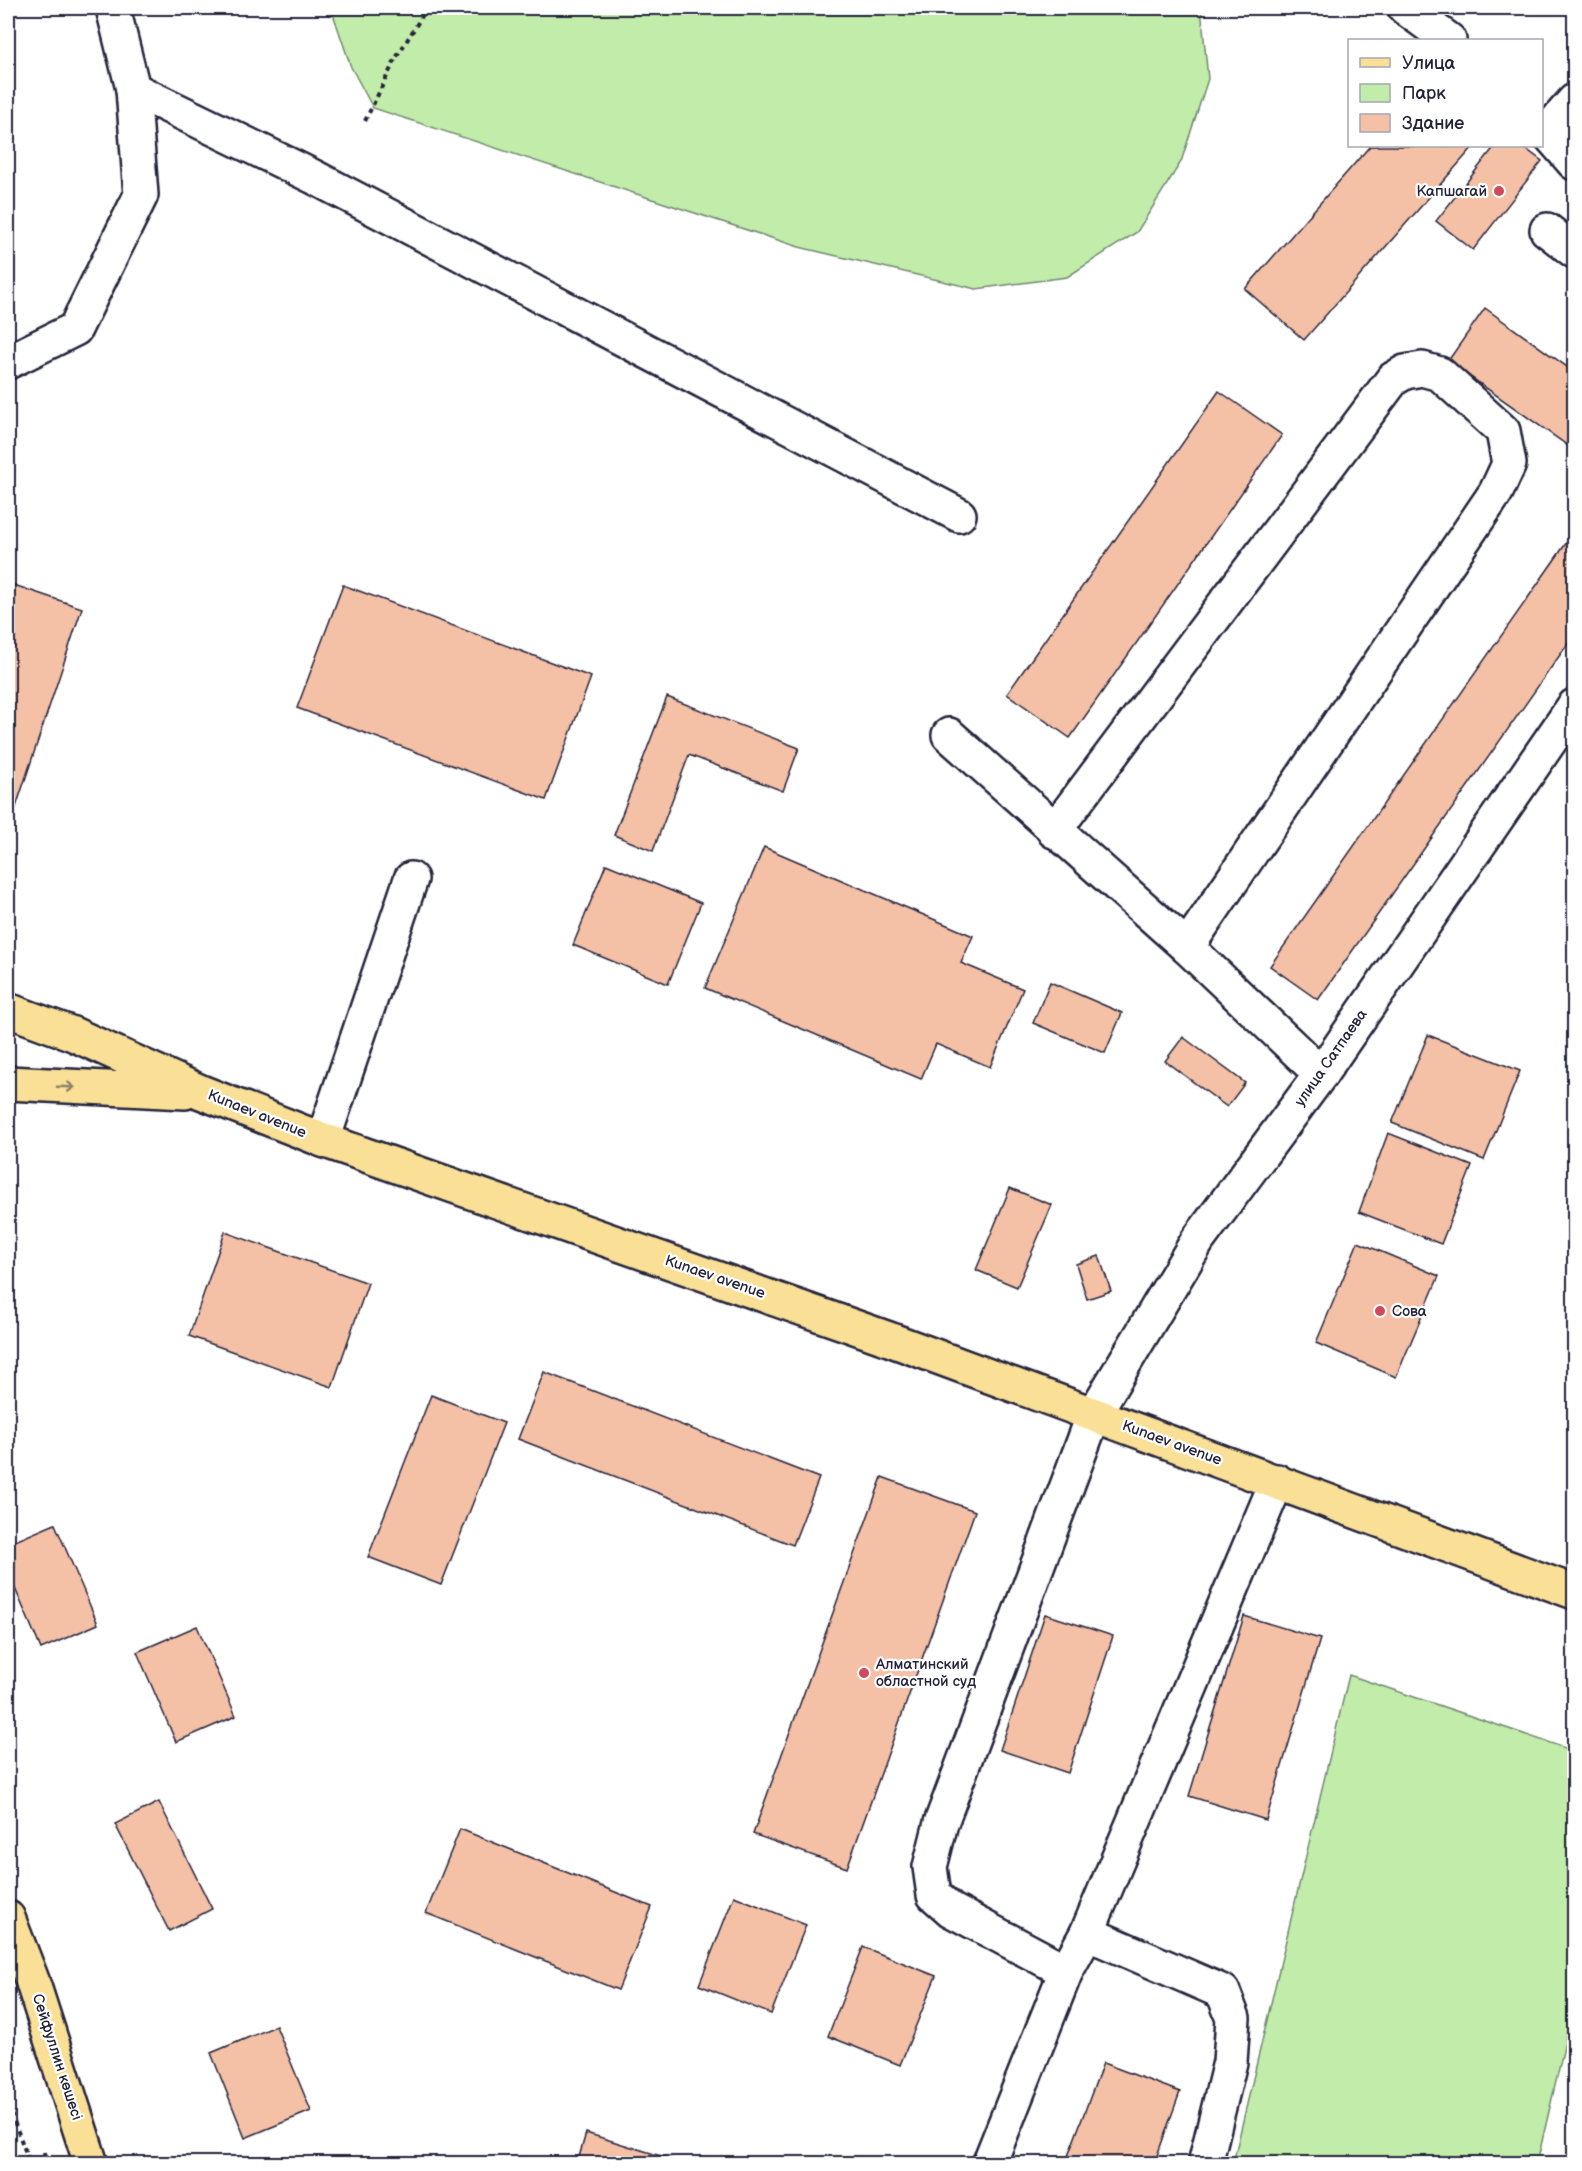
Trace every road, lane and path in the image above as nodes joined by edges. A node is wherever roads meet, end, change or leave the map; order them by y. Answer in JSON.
{"nodes":[{"id":1,"x":113,"y":8,"type":"edge"},
{"id":2,"x":427,"y":8,"type":"edge"},
{"id":3,"x":1405,"y":8,"type":"edge"},
{"id":4,"x":1448,"y":39,"type":"edge"},
{"id":5,"x":133,"y":88,"type":"junction"},
{"id":6,"x":1575,"y":101,"type":"edge"},
{"id":7,"x":365,"y":121,"type":"dead end"},
{"id":8,"x":1544,"y":129,"type":"edge"},
{"id":9,"x":1575,"y":163,"type":"edge"},
{"id":10,"x":1547,"y":230,"type":"dead end"},
{"id":11,"x":1575,"y":251,"type":"edge"},
{"id":12,"x":8,"y":362,"type":"edge"},
{"id":13,"x":959,"y":515,"type":"dead end"},
{"id":14,"x":1575,"y":706,"type":"edge"},
{"id":15,"x":949,"y":735,"type":"dead end"},
{"id":16,"x":1054,"y":831,"type":"junction"},
{"id":17,"x":411,"y":879,"type":"dead end"},
{"id":18,"x":1186,"y":947,"type":"junction"},
{"id":19,"x":8,"y":1010,"type":"edge"},
{"id":20,"x":8,"y":1029,"type":"edge"},
{"id":21,"x":73,"y":1034,"type":"junction"},
{"id":22,"x":1321,"y":1074,"type":"junction"},
{"id":23,"x":8,"y":1083,"type":"edge"},
{"id":24,"x":201,"y":1092,"type":"junction"},
{"id":25,"x":323,"y":1140,"type":"junction"},
{"id":26,"x":1094,"y":1414,"type":"junction"},
{"id":27,"x":1277,"y":1481,"type":"junction"},
{"id":28,"x":1575,"y":1592,"type":"edge"},
{"id":29,"x":8,"y":1918,"type":"edge"},
{"id":30,"x":1088,"y":1933,"type":"junction"},
{"id":31,"x":1066,"y":1971,"type":"junction"},
{"id":32,"x":8,"y":2105,"type":"edge"},
{"id":33,"x":30,"y":2163,"type":"edge"},
{"id":34,"x":91,"y":2163,"type":"edge"},
{"id":35,"x":989,"y":2163,"type":"edge"},
{"id":36,"x":1204,"y":2163,"type":"edge"}],
"edges":[{"from":1,"to":5,"type":"street"},
{"from":2,"to":7,"type":"path"},
{"from":3,"to":4,"type":"street"},
{"from":5,"to":12,"type":"street"},
{"from":5,"to":13,"type":"street"},
{"from":6,"to":8,"type":"street"},
{"from":8,"to":9,"type":"street"},
{"from":10,"to":11,"type":"street"},
{"from":14,"to":22,"type":"street","name":"улица Сатпаева"},
{"from":15,"to":16,"type":"street"},
{"from":16,"to":18,"type":"street"},
{"from":16,"to":18,"type":"street"},
{"from":17,"to":25,"type":"street"},
{"from":18,"to":22,"type":"street"},
{"from":19,"to":21,"type":"main road","name":"Kunaev avenue"},
{"from":20,"to":21,"type":"main road"},
{"from":21,"to":24,"type":"main road","name":"Kunaev avenue"},
{"from":22,"to":26,"type":"street","name":"улица Сатпаева"},
{"from":23,"to":24,"type":"main road","one_way":true},
{"from":24,"to":25,"type":"main road","name":"Kunaev avenue"},
{"from":25,"to":26,"type":"main road","name":"Kunaev avenue"},
{"from":26,"to":27,"type":"main road","name":"Kunaev avenue"},
{"from":26,"to":31,"type":"street","name":"улица Сатпаева"},
{"from":27,"to":28,"type":"main road","name":"Kunaev avenue"},
{"from":27,"to":30,"type":"street"},
{"from":29,"to":34,"type":"main road","name":"Сейфуллин көшесі"},
{"from":30,"to":31,"type":"street"},
{"from":30,"to":36,"type":"street"},
{"from":31,"to":35,"type":"street"},
{"from":32,"to":33,"type":"path"}]}
